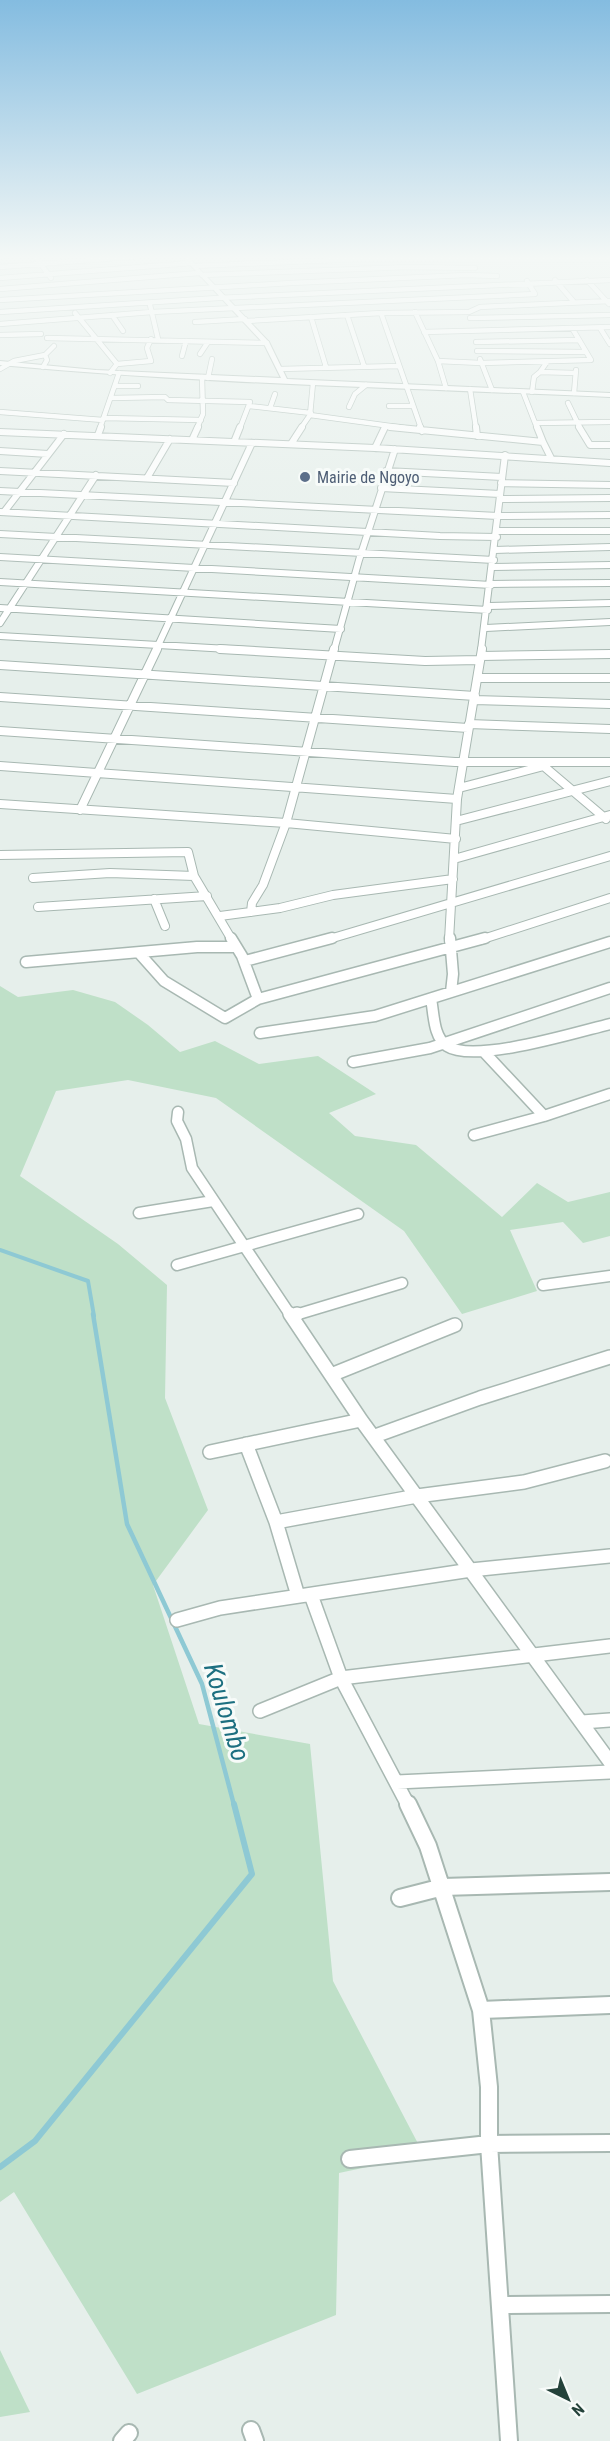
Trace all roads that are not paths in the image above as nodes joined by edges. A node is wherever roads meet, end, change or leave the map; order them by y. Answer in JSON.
{"nodes":[{"id":1,"x":76,"y":370,"type":"edge"},
{"id":2,"x":112,"y":370,"type":"edge"},
{"id":3,"x":208,"y":370,"type":"edge"},
{"id":4,"x":280,"y":370,"type":"edge"},
{"id":5,"x":401,"y":370,"type":"edge"},
{"id":6,"x":441,"y":370,"type":"edge"},
{"id":7,"x":484,"y":370,"type":"edge"},
{"id":8,"x":540,"y":372,"type":"joint"},
{"id":9,"x":110,"y":373,"type":"junction"},
{"id":10,"x":119,"y":373,"type":"junction"},
{"id":11,"x":205,"y":378,"type":"junction"},
{"id":12,"x":286,"y":382,"type":"junction"},
{"id":13,"x":314,"y":383,"type":"junction"},
{"id":14,"x":366,"y":385,"type":"junction"},
{"id":15,"x":115,"y":386,"type":"junction"},
{"id":16,"x":138,"y":386,"type":"dead end"},
{"id":17,"x":407,"y":386,"type":"junction"},
{"id":18,"x":446,"y":388,"type":"junction"},
{"id":19,"x":470,"y":389,"type":"junction"},
{"id":20,"x":492,"y":390,"type":"junction"},
{"id":21,"x":523,"y":392,"type":"junction"},
{"id":22,"x":532,"y":392,"type":"junction"},
{"id":23,"x":574,"y":393,"type":"junction"},
{"id":24,"x":275,"y":394,"type":"dead end"},
{"id":25,"x":610,"y":394,"type":"edge"},
{"id":26,"x":111,"y":398,"type":"junction"},
{"id":27,"x":201,"y":400,"type":"junction"},
{"id":28,"x":568,"y":403,"type":"dead end"},
{"id":29,"x":249,"y":406,"type":"junction"},
{"id":30,"x":389,"y":406,"type":"dead end"},
{"id":31,"x":412,"y":406,"type":"junction"},
{"id":32,"x":349,"y":407,"type":"dead end"},
{"id":33,"x":270,"y":408,"type":"junction"},
{"id":34,"x":144,"y":410,"type":"dead end"},
{"id":35,"x":0,"y":412,"type":"edge"},
{"id":36,"x":310,"y":414,"type":"junction"},
{"id":37,"x":103,"y":419,"type":"junction"},
{"id":38,"x":140,"y":419,"type":"junction"},
{"id":39,"x":201,"y":420,"type":"junction"},
{"id":40,"x":610,"y":422,"type":"edge"},
{"id":41,"x":535,"y":423,"type":"junction"},
{"id":42,"x":576,"y":423,"type":"junction"},
{"id":43,"x":385,"y":426,"type":"junction"},
{"id":44,"x":422,"y":431,"type":"junction"},
{"id":45,"x":0,"y":432,"type":"edge"},
{"id":46,"x":135,"y":432,"type":"junction"},
{"id":47,"x":64,"y":434,"type":"junction"},
{"id":48,"x":98,"y":435,"type":"junction"},
{"id":49,"x":477,"y":436,"type":"junction"},
{"id":50,"x":170,"y":439,"type":"junction"},
{"id":51,"x":192,"y":440,"type":"junction"},
{"id":52,"x":234,"y":442,"type":"junction"},
{"id":53,"x":543,"y":442,"type":"junction"},
{"id":54,"x":252,"y":443,"type":"junction"},
{"id":55,"x":291,"y":444,"type":"junction"},
{"id":56,"x":610,"y":445,"type":"edge"},
{"id":57,"x":375,"y":448,"type":"junction"},
{"id":58,"x":395,"y":449,"type":"junction"},
{"id":59,"x":0,"y":451,"type":"edge"},
{"id":60,"x":48,"y":454,"type":"junction"},
{"id":61,"x":505,"y":455,"type":"junction"},
{"id":62,"x":551,"y":458,"type":"junction"},
{"id":63,"x":610,"y":463,"type":"edge"},
{"id":64,"x":0,"y":471,"type":"edge"},
{"id":65,"x":386,"y":471,"type":"junction"},
{"id":66,"x":34,"y":472,"type":"junction"},
{"id":67,"x":96,"y":476,"type":"junction"},
{"id":68,"x":147,"y":478,"type":"junction"},
{"id":69,"x":501,"y":480,"type":"junction"},
{"id":70,"x":234,"y":483,"type":"junction"},
{"id":71,"x":610,"y":485,"type":"edge"},
{"id":72,"x":381,"y":488,"type":"junction"},
{"id":73,"x":0,"y":491,"type":"edge"},
{"id":74,"x":21,"y":492,"type":"junction"},
{"id":75,"x":83,"y":495,"type":"junction"},
{"id":76,"x":500,"y":496,"type":"junction"},
{"id":77,"x":610,"y":498,"type":"edge"},
{"id":78,"x":225,"y":502,"type":"junction"},
{"id":79,"x":375,"y":510,"type":"junction"},
{"id":80,"x":2,"y":512,"type":"edge"},
{"id":81,"x":70,"y":515,"type":"junction"},
{"id":82,"x":610,"y":515,"type":"edge"},
{"id":83,"x":498,"y":516,"type":"junction"},
{"id":84,"x":217,"y":523,"type":"junction"},
{"id":85,"x":370,"y":531,"type":"junction"},
{"id":86,"x":610,"y":531,"type":"edge"},
{"id":87,"x":0,"y":534,"type":"edge"},
{"id":88,"x":497,"y":534,"type":"junction"},
{"id":89,"x":55,"y":537,"type":"junction"},
{"id":90,"x":206,"y":545,"type":"junction"},
{"id":91,"x":610,"y":547,"type":"edge"},
{"id":92,"x":495,"y":550,"type":"junction"},
{"id":93,"x":362,"y":553,"type":"junction"},
{"id":94,"x":0,"y":557,"type":"edge"},
{"id":95,"x":40,"y":560,"type":"junction"},
{"id":96,"x":493,"y":564,"type":"junction"},
{"id":97,"x":610,"y":565,"type":"edge"},
{"id":98,"x":195,"y":567,"type":"junction"},
{"id":99,"x":355,"y":577,"type":"junction"},
{"id":100,"x":0,"y":582,"type":"edge"},
{"id":101,"x":27,"y":583,"type":"junction"},
{"id":102,"x":610,"y":583,"type":"edge"},
{"id":103,"x":491,"y":584,"type":"junction"},
{"id":104,"x":183,"y":593,"type":"junction"},
{"id":105,"x":347,"y":601,"type":"junction"},
{"id":106,"x":610,"y":603,"type":"edge"},
{"id":107,"x":0,"y":608,"type":"edge"},
{"id":108,"x":10,"y":608,"type":"junction"},
{"id":109,"x":489,"y":608,"type":"junction"},
{"id":110,"x":171,"y":618,"type":"junction"},
{"id":111,"x":610,"y":622,"type":"edge"},
{"id":112,"x":0,"y":623,"type":"edge"},
{"id":113,"x":486,"y":628,"type":"junction"},
{"id":114,"x":341,"y":629,"type":"junction"},
{"id":115,"x":0,"y":636,"type":"edge"},
{"id":116,"x":158,"y":646,"type":"junction"},
{"id":117,"x":610,"y":654,"type":"edge"},
{"id":118,"x":333,"y":656,"type":"junction"},
{"id":119,"x":481,"y":658,"type":"junction"},
{"id":120,"x":0,"y":664,"type":"edge"},
{"id":121,"x":145,"y":674,"type":"junction"},
{"id":122,"x":478,"y":678,"type":"junction"},
{"id":123,"x":610,"y":678,"type":"edge"},
{"id":124,"x":325,"y":687,"type":"junction"},
{"id":125,"x":0,"y":697,"type":"edge"},
{"id":126,"x":475,"y":698,"type":"junction"},
{"id":127,"x":610,"y":704,"type":"edge"},
{"id":128,"x":129,"y":706,"type":"junction"},
{"id":129,"x":316,"y":718,"type":"junction"},
{"id":130,"x":469,"y":726,"type":"junction"},
{"id":131,"x":610,"y":729,"type":"edge"},
{"id":132,"x":0,"y":730,"type":"edge"},
{"id":133,"x":114,"y":738,"type":"junction"},
{"id":134,"x":307,"y":752,"type":"junction"},
{"id":135,"x":462,"y":762,"type":"junction"},
{"id":136,"x":610,"y":762,"type":"edge"},
{"id":137,"x":541,"y":764,"type":"junction"},
{"id":138,"x":0,"y":766,"type":"edge"},
{"id":139,"x":99,"y":773,"type":"junction"},
{"id":140,"x":610,"y":781,"type":"edge"},
{"id":141,"x":459,"y":788,"type":"junction"},
{"id":142,"x":296,"y":789,"type":"junction"},
{"id":143,"x":573,"y":791,"type":"junction"},
{"id":144,"x":457,"y":799,"type":"junction"},
{"id":145,"x":0,"y":804,"type":"edge"},
{"id":146,"x":80,"y":810,"type":"junction"},
{"id":147,"x":608,"y":818,"type":"edge"},
{"id":148,"x":456,"y":821,"type":"junction"},
{"id":149,"x":286,"y":823,"type":"junction"},
{"id":150,"x":456,"y":839,"type":"junction"},
{"id":151,"x":0,"y":855,"type":"edge"},
{"id":152,"x":610,"y":856,"type":"edge"},
{"id":153,"x":454,"y":859,"type":"junction"},
{"id":154,"x":194,"y":876,"type":"junction"},
{"id":155,"x":33,"y":878,"type":"dead end"},
{"id":156,"x":453,"y":879,"type":"junction"},
{"id":157,"x":207,"y":896,"type":"junction"},
{"id":158,"x":610,"y":898,"type":"edge"},
{"id":159,"x":154,"y":899,"type":"junction"},
{"id":160,"x":451,"y":905,"type":"junction"},
{"id":161,"x":38,"y":907,"type":"dead end"},
{"id":162,"x":251,"y":912,"type":"junction"},
{"id":163,"x":220,"y":916,"type":"junction"},
{"id":164,"x":165,"y":926,"type":"dead end"},
{"id":165,"x":610,"y":942,"type":"edge"},
{"id":166,"x":236,"y":947,"type":"junction"},
{"id":167,"x":449,"y":949,"type":"junction"},
{"id":168,"x":139,"y":952,"type":"junction"},
{"id":169,"x":244,"y":961,"type":"junction"},
{"id":170,"x":26,"y":962,"type":"dead end"},
{"id":171,"x":610,"y":988,"type":"edge"},
{"id":172,"x":451,"y":992,"type":"junction"},
{"id":173,"x":258,"y":999,"type":"junction"},
{"id":174,"x":431,"y":999,"type":"junction"},
{"id":175,"x":610,"y":1024,"type":"edge"},
{"id":176,"x":260,"y":1033,"type":"dead end"},
{"id":177,"x":444,"y":1042,"type":"junction"},
{"id":178,"x":485,"y":1053,"type":"junction"},
{"id":179,"x":353,"y":1062,"type":"dead end"},
{"id":180,"x":610,"y":1094,"type":"edge"},
{"id":181,"x":178,"y":1112,"type":"dead end"},
{"id":182,"x":544,"y":1116,"type":"junction"},
{"id":183,"x":474,"y":1135,"type":"dead end"},
{"id":184,"x":213,"y":1201,"type":"junction"},
{"id":185,"x":139,"y":1213,"type":"dead end"},
{"id":186,"x":358,"y":1214,"type":"dead end"},
{"id":187,"x":242,"y":1245,"type":"junction"},
{"id":188,"x":177,"y":1265,"type":"dead end"},
{"id":189,"x":610,"y":1276,"type":"edge"},
{"id":190,"x":402,"y":1283,"type":"dead end"},
{"id":191,"x":543,"y":1285,"type":"dead end"},
{"id":192,"x":292,"y":1316,"type":"junction"},
{"id":193,"x":455,"y":1325,"type":"dead end"},
{"id":194,"x":610,"y":1357,"type":"edge"},
{"id":195,"x":331,"y":1375,"type":"junction"},
{"id":196,"x":361,"y":1420,"type":"junction"},
{"id":197,"x":375,"y":1436,"type":"junction"},
{"id":198,"x":246,"y":1444,"type":"junction"},
{"id":199,"x":210,"y":1452,"type":"dead end"},
{"id":200,"x":605,"y":1461,"type":"dead end"},
{"id":201,"x":417,"y":1496,"type":"junction"},
{"id":202,"x":276,"y":1522,"type":"junction"},
{"id":203,"x":610,"y":1556,"type":"edge"},
{"id":204,"x":471,"y":1570,"type":"junction"},
{"id":205,"x":304,"y":1596,"type":"junction"},
{"id":206,"x":177,"y":1620,"type":"dead end"},
{"id":207,"x":610,"y":1646,"type":"edge"},
{"id":208,"x":533,"y":1654,"type":"junction"},
{"id":209,"x":341,"y":1678,"type":"junction"},
{"id":210,"x":260,"y":1711,"type":"dead end"},
{"id":211,"x":610,"y":1720,"type":"edge"},
{"id":212,"x":582,"y":1722,"type":"junction"},
{"id":213,"x":610,"y":1762,"type":"edge"},
{"id":214,"x":610,"y":1772,"type":"edge"},
{"id":215,"x":397,"y":1782,"type":"junction"},
{"id":216,"x":610,"y":1882,"type":"edge"},
{"id":217,"x":443,"y":1887,"type":"junction"},
{"id":218,"x":400,"y":1898,"type":"dead end"},
{"id":219,"x":610,"y":2006,"type":"edge"},
{"id":220,"x":481,"y":2010,"type":"junction"},
{"id":221,"x":610,"y":2143,"type":"edge"},
{"id":222,"x":489,"y":2144,"type":"junction"},
{"id":223,"x":350,"y":2159,"type":"dead end"},
{"id":224,"x":610,"y":2304,"type":"edge"},
{"id":225,"x":500,"y":2305,"type":"junction"},
{"id":226,"x":509,"y":2441,"type":"edge"}],
"edges":[{"from":1,"to":9,"type":"street"},
{"from":2,"to":9,"type":"street"},
{"from":3,"to":11,"type":"street"},
{"from":4,"to":12,"type":"street"},
{"from":5,"to":17,"type":"street"},
{"from":6,"to":18,"type":"street"},
{"from":7,"to":20,"type":"street"},
{"from":8,"to":22,"type":"street"},
{"from":8,"to":23,"type":"street"},
{"from":9,"to":10,"type":"street"},
{"from":10,"to":11,"type":"street"},
{"from":10,"to":15,"type":"street"},
{"from":11,"to":12,"type":"street"},
{"from":11,"to":27,"type":"street"},
{"from":12,"to":13,"type":"street"},
{"from":13,"to":14,"type":"street"},
{"from":13,"to":36,"type":"street"},
{"from":14,"to":17,"type":"street"},
{"from":14,"to":32,"type":"street"},
{"from":15,"to":16,"type":"street"},
{"from":15,"to":26,"type":"street"},
{"from":17,"to":18,"type":"street"},
{"from":17,"to":31,"type":"street"},
{"from":18,"to":19,"type":"street"},
{"from":19,"to":20,"type":"street"},
{"from":19,"to":49,"type":"street"},
{"from":20,"to":21,"type":"street"},
{"from":21,"to":22,"type":"street"},
{"from":21,"to":41,"type":"street"},
{"from":22,"to":23,"type":"street"},
{"from":23,"to":25,"type":"street"},
{"from":24,"to":33,"type":"street"},
{"from":26,"to":27,"type":"street"},
{"from":26,"to":37,"type":"street"},
{"from":27,"to":29,"type":"street"},
{"from":27,"to":39,"type":"street"},
{"from":28,"to":42,"type":"street"},
{"from":29,"to":33,"type":"street"},
{"from":29,"to":52,"type":"street"},
{"from":30,"to":31,"type":"street"},
{"from":31,"to":44,"type":"street"},
{"from":33,"to":36,"type":"street"},
{"from":34,"to":38,"type":"street"},
{"from":35,"to":37,"type":"street"},
{"from":36,"to":43,"type":"street"},
{"from":36,"to":55,"type":"street"},
{"from":37,"to":38,"type":"street"},
{"from":37,"to":48,"type":"street"},
{"from":38,"to":39,"type":"street"},
{"from":38,"to":46,"type":"street"},
{"from":39,"to":51,"type":"street"},
{"from":40,"to":42,"type":"street"},
{"from":41,"to":42,"type":"street"},
{"from":41,"to":53,"type":"street"},
{"from":42,"to":56,"type":"street"},
{"from":43,"to":44,"type":"street"},
{"from":43,"to":57,"type":"street"},
{"from":44,"to":49,"type":"street"},
{"from":45,"to":47,"type":"street"},
{"from":46,"to":48,"type":"street"},
{"from":46,"to":50,"type":"street"},
{"from":47,"to":48,"type":"street"},
{"from":47,"to":60,"type":"street"},
{"from":49,"to":53,"type":"street"},
{"from":50,"to":51,"type":"street"},
{"from":50,"to":68,"type":"street"},
{"from":51,"to":52,"type":"street"},
{"from":52,"to":54,"type":"street"},
{"from":53,"to":62,"type":"street"},
{"from":54,"to":55,"type":"street"},
{"from":54,"to":70,"type":"street"},
{"from":55,"to":57,"type":"street"},
{"from":57,"to":58,"type":"street"},
{"from":58,"to":61,"type":"street"},
{"from":58,"to":65,"type":"street"},
{"from":59,"to":60,"type":"street"},
{"from":60,"to":66,"type":"street"},
{"from":61,"to":62,"type":"street"},
{"from":61,"to":69,"type":"street"},
{"from":62,"to":63,"type":"street"},
{"from":64,"to":66,"type":"street"},
{"from":65,"to":69,"type":"street"},
{"from":65,"to":72,"type":"street"},
{"from":66,"to":67,"type":"street"},
{"from":66,"to":74,"type":"street"},
{"from":67,"to":68,"type":"street"},
{"from":67,"to":75,"type":"street"},
{"from":68,"to":70,"type":"street"},
{"from":69,"to":71,"type":"street"},
{"from":69,"to":76,"type":"street"},
{"from":70,"to":78,"type":"street"},
{"from":72,"to":76,"type":"street"},
{"from":72,"to":79,"type":"street"},
{"from":73,"to":74,"type":"street"},
{"from":74,"to":75,"type":"street"},
{"from":74,"to":80,"type":"street"},
{"from":75,"to":78,"type":"street"},
{"from":75,"to":81,"type":"street"},
{"from":76,"to":77,"type":"street"},
{"from":76,"to":83,"type":"street"},
{"from":78,"to":79,"type":"street"},
{"from":78,"to":84,"type":"street"},
{"from":79,"to":83,"type":"street"},
{"from":79,"to":85,"type":"street"},
{"from":80,"to":81,"type":"street"},
{"from":81,"to":84,"type":"street"},
{"from":81,"to":89,"type":"street"},
{"from":82,"to":83,"type":"street"},
{"from":83,"to":88,"type":"street"},
{"from":84,"to":85,"type":"street"},
{"from":84,"to":90,"type":"street"},
{"from":85,"to":88,"type":"street"},
{"from":85,"to":93,"type":"street"},
{"from":86,"to":88,"type":"street"},
{"from":87,"to":89,"type":"street"},
{"from":88,"to":92,"type":"street"},
{"from":89,"to":90,"type":"street"},
{"from":89,"to":95,"type":"street"},
{"from":90,"to":93,"type":"street"},
{"from":90,"to":98,"type":"street"},
{"from":91,"to":92,"type":"street"},
{"from":92,"to":96,"type":"street"},
{"from":93,"to":96,"type":"street"},
{"from":93,"to":99,"type":"street"},
{"from":94,"to":95,"type":"street"},
{"from":95,"to":98,"type":"street"},
{"from":95,"to":101,"type":"street"},
{"from":96,"to":97,"type":"street"},
{"from":96,"to":103,"type":"street"},
{"from":98,"to":99,"type":"street"},
{"from":98,"to":104,"type":"street"},
{"from":99,"to":103,"type":"street"},
{"from":99,"to":105,"type":"street"},
{"from":100,"to":101,"type":"street"},
{"from":101,"to":104,"type":"street"},
{"from":101,"to":108,"type":"street"},
{"from":102,"to":103,"type":"street"},
{"from":103,"to":109,"type":"street"},
{"from":104,"to":105,"type":"street"},
{"from":104,"to":110,"type":"street"},
{"from":105,"to":109,"type":"street"},
{"from":105,"to":114,"type":"street"},
{"from":106,"to":109,"type":"street"},
{"from":107,"to":108,"type":"street"},
{"from":108,"to":110,"type":"street"},
{"from":108,"to":112,"type":"street"},
{"from":109,"to":113,"type":"street"},
{"from":110,"to":114,"type":"street"},
{"from":110,"to":116,"type":"street"},
{"from":111,"to":113,"type":"street"},
{"from":113,"to":119,"type":"street"},
{"from":114,"to":118,"type":"street"},
{"from":115,"to":116,"type":"street"},
{"from":116,"to":118,"type":"street"},
{"from":116,"to":121,"type":"street"},
{"from":117,"to":119,"type":"street"},
{"from":118,"to":119,"type":"street"},
{"from":118,"to":124,"type":"street"},
{"from":119,"to":122,"type":"street"},
{"from":120,"to":121,"type":"street"},
{"from":121,"to":124,"type":"street"},
{"from":121,"to":128,"type":"street"},
{"from":122,"to":123,"type":"street"},
{"from":122,"to":126,"type":"street"},
{"from":124,"to":126,"type":"street"},
{"from":124,"to":129,"type":"street"},
{"from":125,"to":128,"type":"street"},
{"from":126,"to":127,"type":"street"},
{"from":126,"to":130,"type":"street"},
{"from":128,"to":129,"type":"street"},
{"from":128,"to":133,"type":"street"},
{"from":129,"to":130,"type":"street"},
{"from":129,"to":134,"type":"street"},
{"from":130,"to":131,"type":"street"},
{"from":130,"to":135,"type":"street"},
{"from":132,"to":133,"type":"street"},
{"from":133,"to":134,"type":"street"},
{"from":133,"to":139,"type":"street"},
{"from":134,"to":135,"type":"street"},
{"from":134,"to":142,"type":"street"},
{"from":135,"to":137,"type":"street"},
{"from":135,"to":141,"type":"street"},
{"from":136,"to":137,"type":"street"},
{"from":137,"to":141,"type":"street"},
{"from":137,"to":143,"type":"street"},
{"from":138,"to":139,"type":"street"},
{"from":139,"to":142,"type":"street"},
{"from":139,"to":146,"type":"street"},
{"from":140,"to":143,"type":"street"},
{"from":141,"to":144,"type":"street"},
{"from":142,"to":144,"type":"street"},
{"from":142,"to":149,"type":"street"},
{"from":143,"to":147,"type":"street"},
{"from":143,"to":148,"type":"street"},
{"from":144,"to":148,"type":"street"},
{"from":145,"to":146,"type":"street"},
{"from":146,"to":149,"type":"street"},
{"from":147,"to":153,"type":"street"},
{"from":148,"to":150,"type":"street"},
{"from":149,"to":150,"type":"street"},
{"from":149,"to":162,"type":"street"},
{"from":150,"to":153,"type":"street"},
{"from":151,"to":154,"type":"street"},
{"from":152,"to":160,"type":"street"},
{"from":153,"to":156,"type":"street"},
{"from":154,"to":155,"type":"street"},
{"from":154,"to":157,"type":"street"},
{"from":156,"to":160,"type":"street"},
{"from":156,"to":162,"type":"street"},
{"from":157,"to":159,"type":"street"},
{"from":157,"to":163,"type":"street"},
{"from":158,"to":167,"type":"street"},
{"from":159,"to":161,"type":"street"},
{"from":159,"to":164,"type":"street"},
{"from":160,"to":167,"type":"street"},
{"from":160,"to":169,"type":"street"},
{"from":162,"to":163,"type":"street"},
{"from":163,"to":166,"type":"street"},
{"from":165,"to":172,"type":"street"},
{"from":166,"to":168,"type":"street"},
{"from":166,"to":169,"type":"street"},
{"from":167,"to":172,"type":"street"},
{"from":167,"to":173,"type":"street"},
{"from":168,"to":170,"type":"street"},
{"from":168,"to":173,"type":"street"},
{"from":169,"to":173,"type":"street"},
{"from":171,"to":177,"type":"street"},
{"from":172,"to":174,"type":"street"},
{"from":174,"to":176,"type":"street"},
{"from":174,"to":177,"type":"street"},
{"from":175,"to":178,"type":"street"},
{"from":177,"to":178,"type":"street"},
{"from":177,"to":179,"type":"street"},
{"from":178,"to":182,"type":"street"},
{"from":180,"to":182,"type":"street"},
{"from":181,"to":184,"type":"street"},
{"from":182,"to":183,"type":"street"},
{"from":184,"to":185,"type":"street"},
{"from":184,"to":187,"type":"street"},
{"from":186,"to":187,"type":"street"},
{"from":187,"to":188,"type":"street"},
{"from":187,"to":192,"type":"street"},
{"from":189,"to":191,"type":"street"},
{"from":190,"to":192,"type":"street"},
{"from":192,"to":195,"type":"street"},
{"from":193,"to":195,"type":"street"},
{"from":194,"to":197,"type":"street"},
{"from":195,"to":196,"type":"street"},
{"from":196,"to":197,"type":"street"},
{"from":196,"to":198,"type":"street"},
{"from":197,"to":201,"type":"street"},
{"from":198,"to":199,"type":"street"},
{"from":198,"to":202,"type":"street"},
{"from":200,"to":201,"type":"street"},
{"from":201,"to":202,"type":"street"},
{"from":201,"to":204,"type":"street"},
{"from":202,"to":205,"type":"street"},
{"from":203,"to":204,"type":"street"},
{"from":204,"to":205,"type":"street"},
{"from":204,"to":208,"type":"street"},
{"from":205,"to":206,"type":"street"},
{"from":205,"to":209,"type":"street"},
{"from":207,"to":208,"type":"street"},
{"from":208,"to":209,"type":"street"},
{"from":208,"to":212,"type":"street"},
{"from":209,"to":210,"type":"street"},
{"from":209,"to":215,"type":"street"},
{"from":211,"to":212,"type":"street"},
{"from":212,"to":213,"type":"street"},
{"from":214,"to":215,"type":"street"},
{"from":215,"to":217,"type":"street"},
{"from":216,"to":217,"type":"street"},
{"from":217,"to":218,"type":"street"},
{"from":217,"to":220,"type":"street"},
{"from":219,"to":220,"type":"street"},
{"from":220,"to":222,"type":"street"},
{"from":221,"to":222,"type":"street"},
{"from":222,"to":223,"type":"street"},
{"from":222,"to":225,"type":"street"},
{"from":224,"to":225,"type":"street"},
{"from":225,"to":226,"type":"street"}]}
